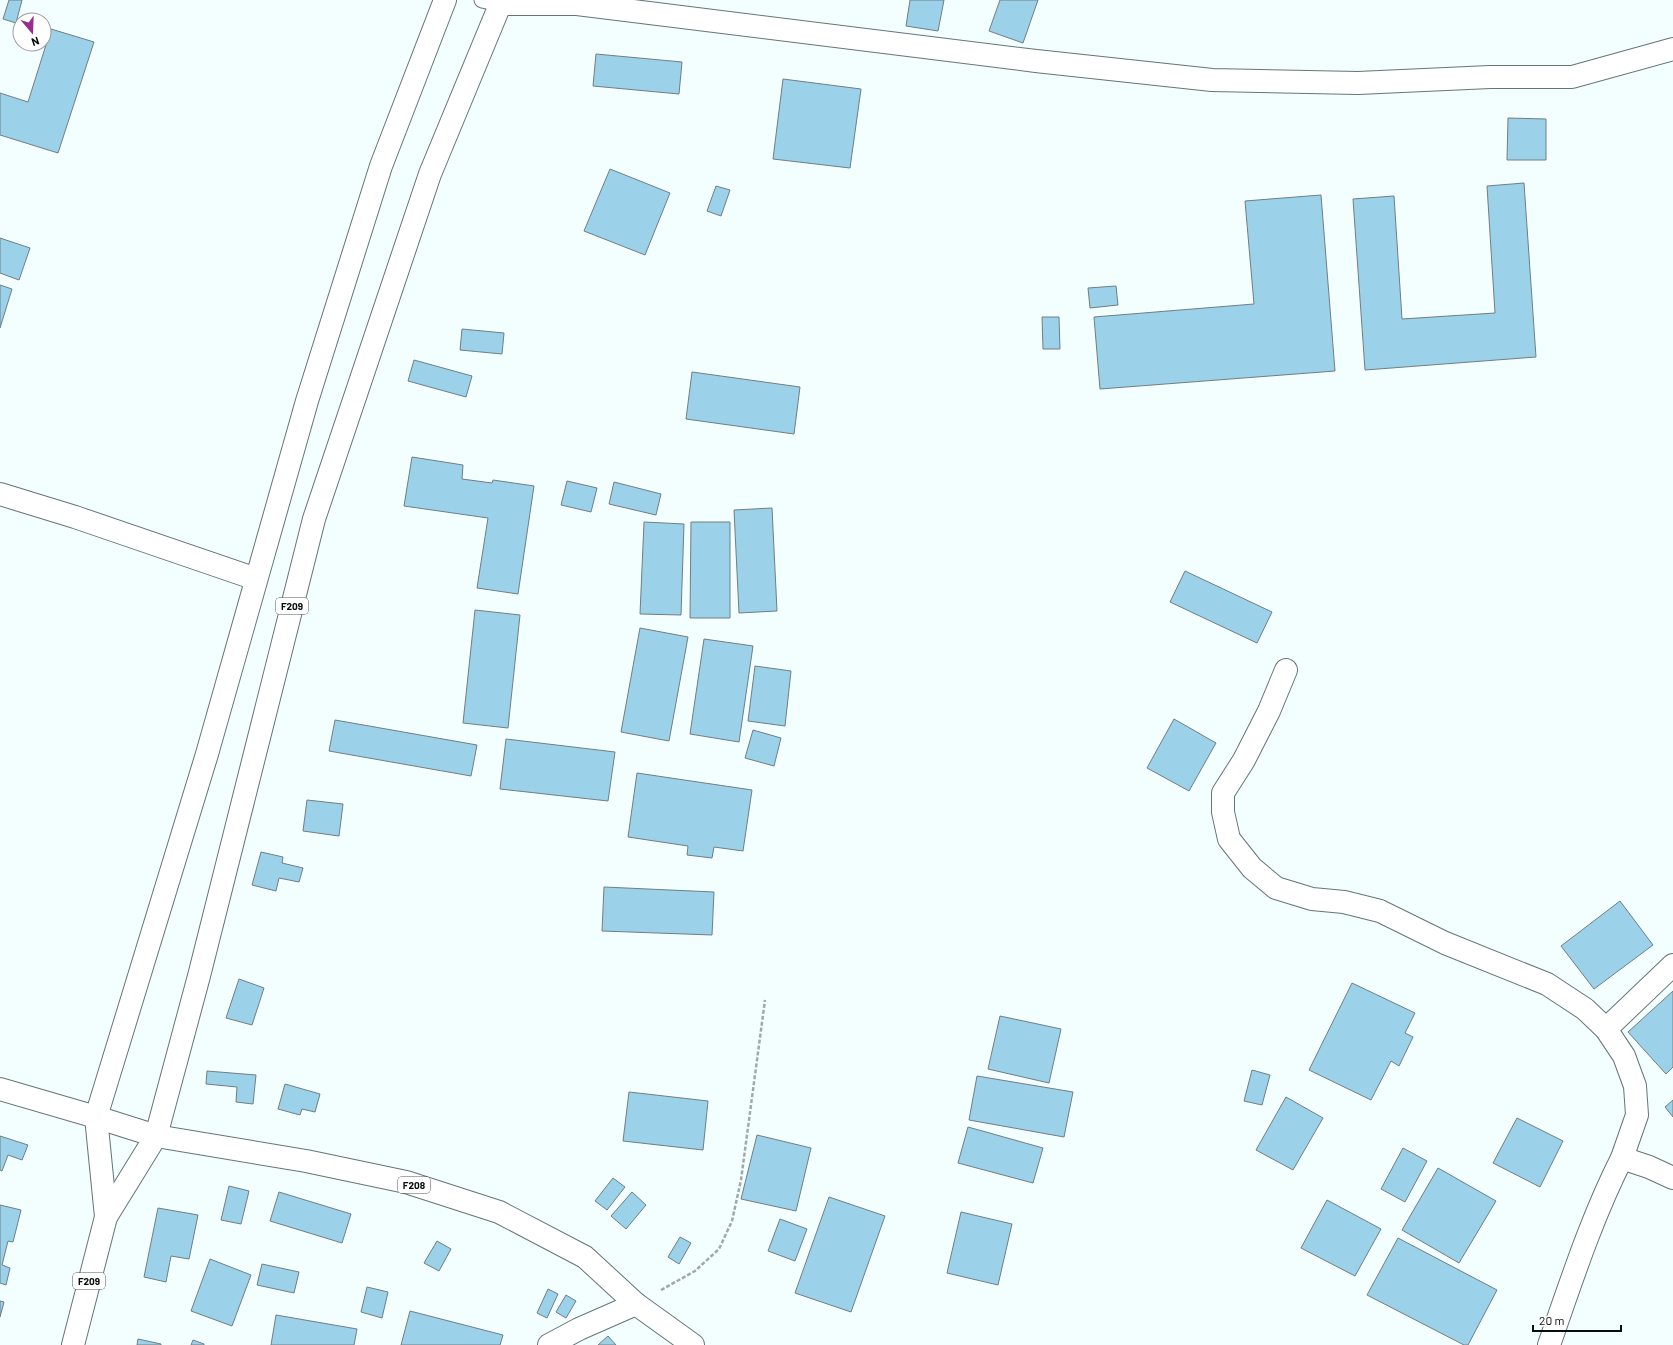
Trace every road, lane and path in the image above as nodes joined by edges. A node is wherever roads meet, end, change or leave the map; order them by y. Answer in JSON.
{"nodes":[{"id":1,"x":445,"y":0,"type":"edge"},
{"id":2,"x":495,"y":1,"type":"edge"},
{"id":3,"x":1673,"y":49,"type":"edge"},
{"id":4,"x":0,"y":494,"type":"edge"},
{"id":5,"x":256,"y":579,"type":"junction"},
{"id":6,"x":1286,"y":670,"type":"dead end"},
{"id":7,"x":1673,"y":965,"type":"edge"},
{"id":8,"x":765,"y":1000,"type":"dead end"},
{"id":9,"x":1606,"y":1029,"type":"junction"},
{"id":10,"x":0,"y":1089,"type":"edge"},
{"id":11,"x":96,"y":1117,"type":"junction"},
{"id":12,"x":156,"y":1136,"type":"junction"},
{"id":13,"x":1622,"y":1158,"type":"junction"},
{"id":14,"x":1673,"y":1178,"type":"edge"},
{"id":15,"x":106,"y":1217,"type":"junction"},
{"id":16,"x":636,"y":1304,"type":"junction"},
{"id":17,"x":73,"y":1345,"type":"edge"},
{"id":18,"x":549,"y":1345,"type":"edge"},
{"id":19,"x":693,"y":1345,"type":"edge"},
{"id":20,"x":1549,"y":1345,"type":"edge"}],
"edges":[{"from":1,"to":5,"type":"main road","number":"F209"},
{"from":2,"to":3,"type":"main road"},
{"from":2,"to":12,"type":"main road","number":"F209"},
{"from":4,"to":5,"type":"main road"},
{"from":5,"to":11,"type":"main road","number":"F209"},
{"from":6,"to":9,"type":"main road"},
{"from":7,"to":9,"type":"main road"},
{"from":8,"to":16,"type":"path"},
{"from":9,"to":13,"type":"main road"},
{"from":10,"to":11,"type":"main road"},
{"from":11,"to":12,"type":"main road","number":"F208"},
{"from":11,"to":15,"type":"main road","number":"F209"},
{"from":12,"to":15,"type":"main road","number":"F209"},
{"from":12,"to":16,"type":"main road","number":"F208"},
{"from":13,"to":14,"type":"main road"},
{"from":13,"to":20,"type":"main road"},
{"from":15,"to":17,"type":"main road","number":"F209"},
{"from":16,"to":18,"type":"main road"},
{"from":16,"to":19,"type":"main road","number":"F208"}]}
